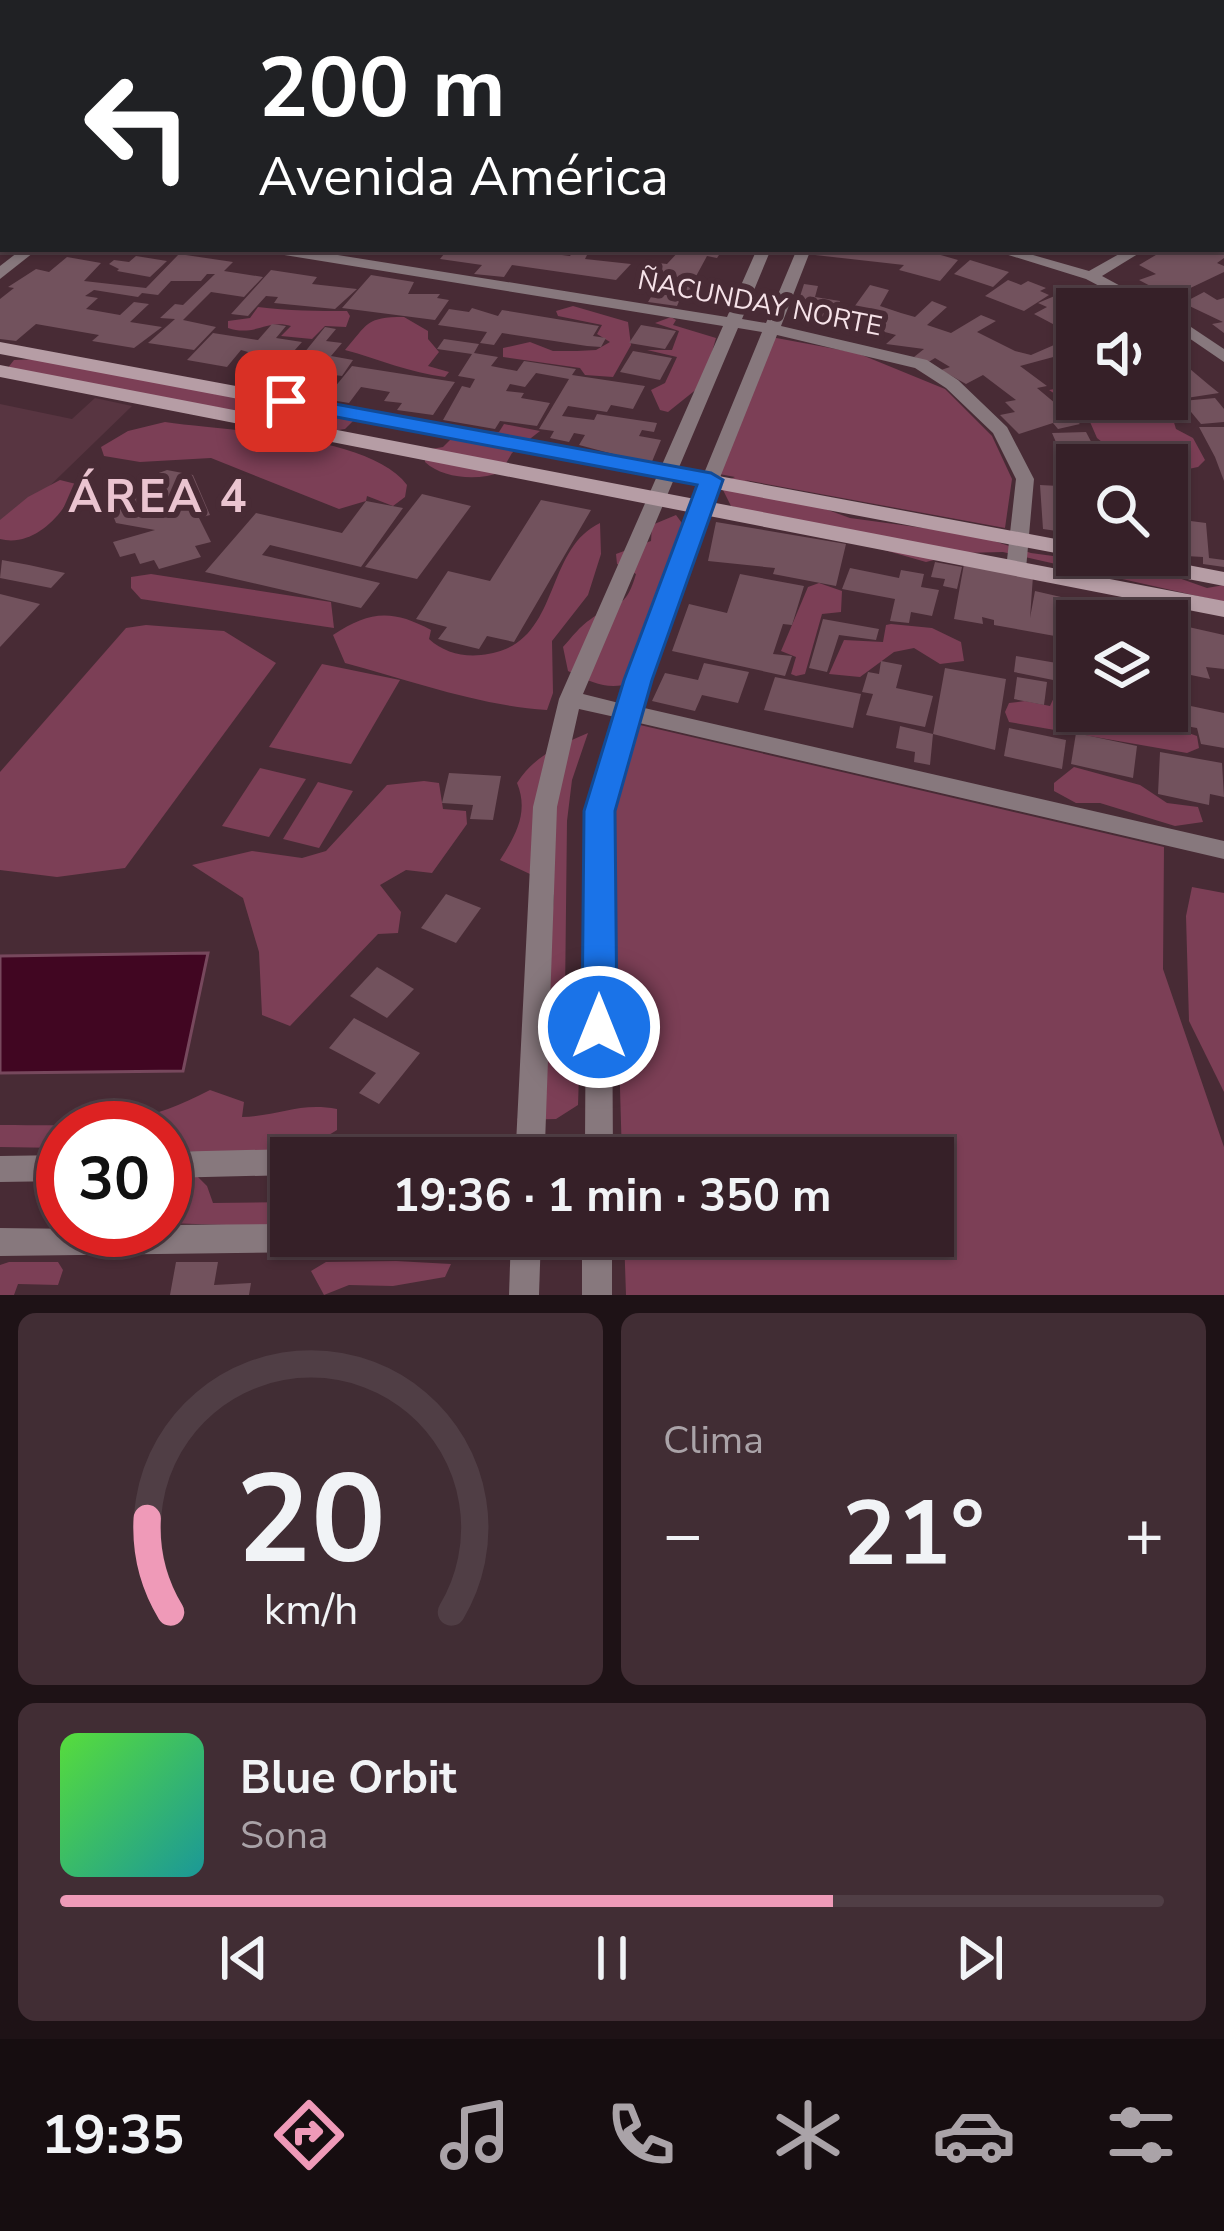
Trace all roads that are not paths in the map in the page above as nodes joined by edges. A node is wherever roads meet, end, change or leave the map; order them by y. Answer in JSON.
{"nodes":[{"id":1,"x":27,"y":252,"type":"edge"},
{"id":2,"x":291,"y":252,"type":"edge"},
{"id":3,"x":763,"y":252,"type":"edge"},
{"id":4,"x":804,"y":252,"type":"edge"},
{"id":5,"x":1007,"y":252,"type":"edge"},
{"id":6,"x":1134,"y":252,"type":"edge"},
{"id":7,"x":0,"y":274,"type":"edge"},
{"id":8,"x":1091,"y":276,"type":"junction"},
{"id":9,"x":1114,"y":288,"type":"edge"},
{"id":10,"x":735,"y":322,"type":"junction"},
{"id":11,"x":774,"y":328,"type":"junction"},
{"id":12,"x":1188,"y":331,"type":"edge"},
{"id":13,"x":0,"y":348,"type":"edge"},
{"id":14,"x":1224,"y":357,"type":"edge"},
{"id":15,"x":0,"y":371,"type":"edge"},
{"id":16,"x":667,"y":472,"type":"junction"},
{"id":17,"x":711,"y":480,"type":"junction"},
{"id":18,"x":655,"y":498,"type":"junction"},
{"id":19,"x":700,"y":505,"type":"junction"},
{"id":20,"x":1021,"y":539,"type":"junction"},
{"id":21,"x":1056,"y":546,"type":"edge"},
{"id":22,"x":1016,"y":569,"type":"junction"},
{"id":23,"x":1188,"y":572,"type":"edge"},
{"id":24,"x":1224,"y":579,"type":"edge"},
{"id":25,"x":1224,"y":609,"type":"edge"},
{"id":26,"x":570,"y":699,"type":"junction"},
{"id":27,"x":628,"y":712,"type":"junction"},
{"id":28,"x":1224,"y":850,"type":"edge"},
{"id":29,"x":531,"y":1137,"type":"edge"},
{"id":30,"x":599,"y":1137,"type":"edge"},
{"id":31,"x":270,"y":1163,"type":"edge"},
{"id":32,"x":192,"y":1165,"type":"edge"},
{"id":33,"x":36,"y":1168,"type":"edge"},
{"id":34,"x":0,"y":1169,"type":"edge"},
{"id":35,"x":270,"y":1238,"type":"edge"},
{"id":36,"x":0,"y":1242,"type":"edge"},
{"id":37,"x":525,"y":1257,"type":"edge"},
{"id":38,"x":597,"y":1257,"type":"edge"},
{"id":39,"x":524,"y":1295,"type":"edge"},
{"id":40,"x":597,"y":1295,"type":"edge"}],
"edges":[{"from":1,"to":7,"type":"street"},
{"from":2,"to":10,"type":"street","name":"ÑACUNDAY NORTE"},
{"from":3,"to":10,"type":"street"},
{"from":4,"to":11,"type":"street"},
{"from":5,"to":8,"type":"street"},
{"from":6,"to":8,"type":"street"},
{"from":8,"to":9,"type":"street"},
{"from":10,"to":11,"type":"street","name":"ÑACUNDAY NORTE"},
{"from":10,"to":16,"type":"street"},
{"from":11,"to":17,"type":"street"},
{"from":11,"to":20,"type":"street","name":"ÑACUNDAY NORTE"},
{"from":12,"to":14,"type":"street"},
{"from":13,"to":16,"type":"main road"},
{"from":15,"to":18,"type":"main road"},
{"from":16,"to":17,"type":"main road"},
{"from":16,"to":18,"type":"street"},
{"from":17,"to":19,"type":"street"},
{"from":17,"to":20,"type":"main road"},
{"from":18,"to":19,"type":"main road"},
{"from":18,"to":26,"type":"street"},
{"from":19,"to":22,"type":"main road"},
{"from":19,"to":27,"type":"street"},
{"from":20,"to":21,"type":"main road"},
{"from":20,"to":22,"type":"street","name":"ÑACUNDAY NORTE"},
{"from":22,"to":25,"type":"main road"},
{"from":23,"to":24,"type":"main road"},
{"from":26,"to":27,"type":"street"},
{"from":26,"to":29,"type":"street"},
{"from":27,"to":28,"type":"street"},
{"from":27,"to":30,"type":"street"},
{"from":31,"to":32,"type":"street"},
{"from":33,"to":34,"type":"street"},
{"from":35,"to":36,"type":"street"},
{"from":37,"to":39,"type":"street"},
{"from":38,"to":40,"type":"street"}]}
